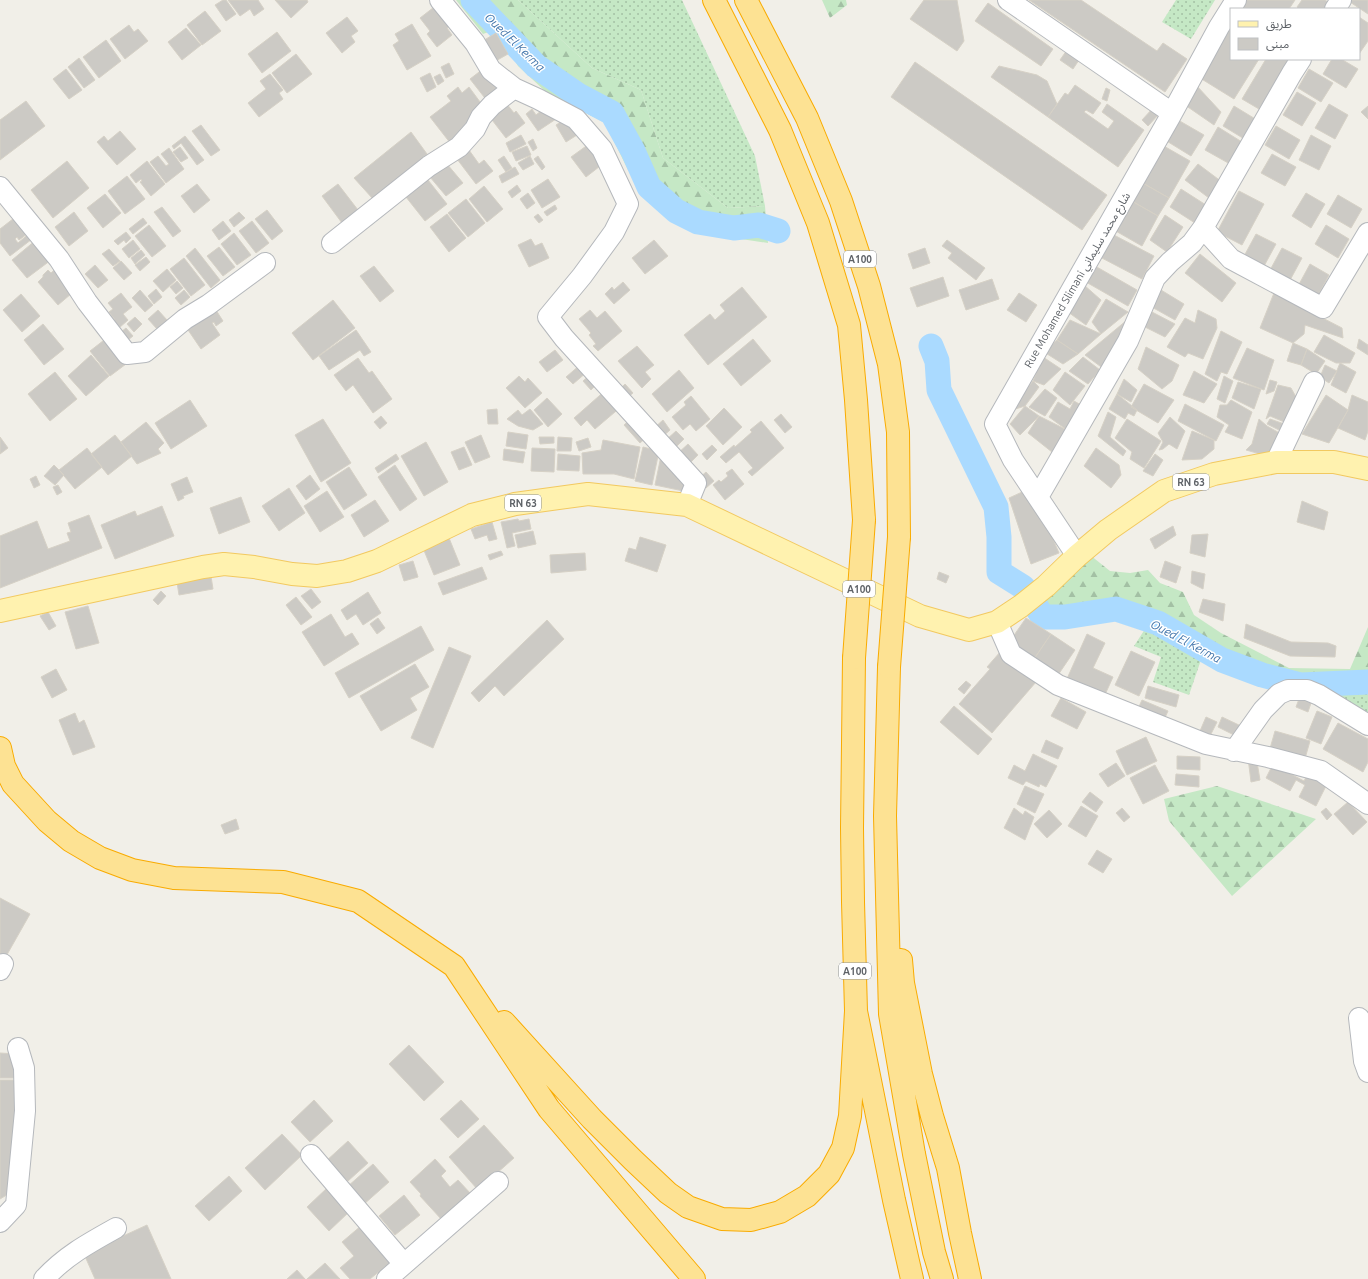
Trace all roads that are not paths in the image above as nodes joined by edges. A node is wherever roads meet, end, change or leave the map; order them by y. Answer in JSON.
{"nodes":[{"id":1,"x":440,"y":0,"type":"edge"},
{"id":2,"x":714,"y":0,"type":"edge"},
{"id":3,"x":746,"y":0,"type":"edge"},
{"id":4,"x":1008,"y":0,"type":"edge"},
{"id":5,"x":1230,"y":10,"type":"edge"},
{"id":6,"x":1300,"y":60,"type":"edge"},
{"id":7,"x":514,"y":88,"type":"junction"},
{"id":8,"x":1172,"y":113,"type":"junction"},
{"id":9,"x":0,"y":187,"type":"edge"},
{"id":10,"x":1203,"y":228,"type":"junction"},
{"id":11,"x":1368,"y":233,"type":"edge"},
{"id":12,"x":332,"y":243,"type":"dead end"},
{"id":13,"x":265,"y":263,"type":"dead end"},
{"id":14,"x":1314,"y":382,"type":"dead end"},
{"id":15,"x":1276,"y":462,"type":"junction"},
{"id":16,"x":1368,"y":469,"type":"edge"},
{"id":17,"x":1038,"y":497,"type":"junction"},
{"id":18,"x":687,"y":505,"type":"junction"},
{"id":19,"x":1077,"y":556,"type":"junction"},
{"id":20,"x":3,"y":614,"type":"edge"},
{"id":21,"x":997,"y":622,"type":"junction"},
{"id":22,"x":1368,"y":725,"type":"edge"},
{"id":23,"x":0,"y":748,"type":"edge"},
{"id":24,"x":1234,"y":751,"type":"junction"},
{"id":25,"x":7,"y":780,"type":"edge"},
{"id":26,"x":1368,"y":804,"type":"edge"},
{"id":27,"x":885,"y":816,"type":"junction"},
{"id":28,"x":454,"y":966,"type":"junction"},
{"id":29,"x":856,"y":1011,"type":"junction"},
{"id":30,"x":1359,"y":1018,"type":"dead end"},
{"id":31,"x":18,"y":1048,"type":"dead end"},
{"id":32,"x":1368,"y":1072,"type":"edge"},
{"id":33,"x":311,"y":1154,"type":"dead end"},
{"id":34,"x":498,"y":1182,"type":"dead end"},
{"id":35,"x":0,"y":1222,"type":"edge"},
{"id":36,"x":116,"y":1228,"type":"dead end"},
{"id":37,"x":404,"y":1264,"type":"junction"},
{"id":38,"x":44,"y":1279,"type":"edge"},
{"id":39,"x":387,"y":1279,"type":"edge"},
{"id":40,"x":694,"y":1279,"type":"edge"},
{"id":41,"x":912,"y":1279,"type":"edge"},
{"id":42,"x":942,"y":1279,"type":"edge"},
{"id":43,"x":970,"y":1279,"type":"edge"}],
"edges":[{"from":1,"to":7,"type":"street"},
{"from":2,"to":29,"type":"highway","name":"A100","number":"A100","bridge":true},
{"from":3,"to":27,"type":"highway","number":"A100","bridge":true},
{"from":4,"to":8,"type":"street"},
{"from":5,"to":8,"type":"street","name":"Rue Mohamed Slimani شارع محمد سليماني"},
{"from":6,"to":10,"type":"street"},
{"from":7,"to":12,"type":"street"},
{"from":7,"to":18,"type":"street"},
{"from":8,"to":17,"type":"street","name":"Rue Mohamed Slimani شارع محمد سليماني"},
{"from":9,"to":13,"type":"street"},
{"from":10,"to":11,"type":"street"},
{"from":10,"to":17,"type":"street"},
{"from":14,"to":15,"type":"street"},
{"from":15,"to":16,"type":"main road","number":"RN 63"},
{"from":15,"to":19,"type":"main road","number":"RN 63"},
{"from":17,"to":19,"type":"street","name":"Rue Mohamed Slimani شارع محمد سليماني"},
{"from":18,"to":20,"type":"main road","number":"RN 63"},
{"from":18,"to":21,"type":"main road","number":"RN 63"},
{"from":19,"to":21,"type":"main road","number":"RN 63"},
{"from":21,"to":24,"type":"street"},
{"from":22,"to":24,"type":"street"},
{"from":23,"to":25,"type":"highway"},
{"from":24,"to":26,"type":"street"},
{"from":25,"to":28,"type":"highway"},
{"from":27,"to":42,"type":"highway","number":"A100"},
{"from":27,"to":43,"type":"highway"},
{"from":28,"to":29,"type":"highway"},
{"from":28,"to":40,"type":"highway"},
{"from":29,"to":41,"type":"highway","name":"A100","number":"A100"},
{"from":30,"to":32,"type":"street"},
{"from":31,"to":35,"type":"street"},
{"from":33,"to":37,"type":"street"},
{"from":34,"to":37,"type":"street"},
{"from":36,"to":38,"type":"street"},
{"from":37,"to":39,"type":"street"}]}
